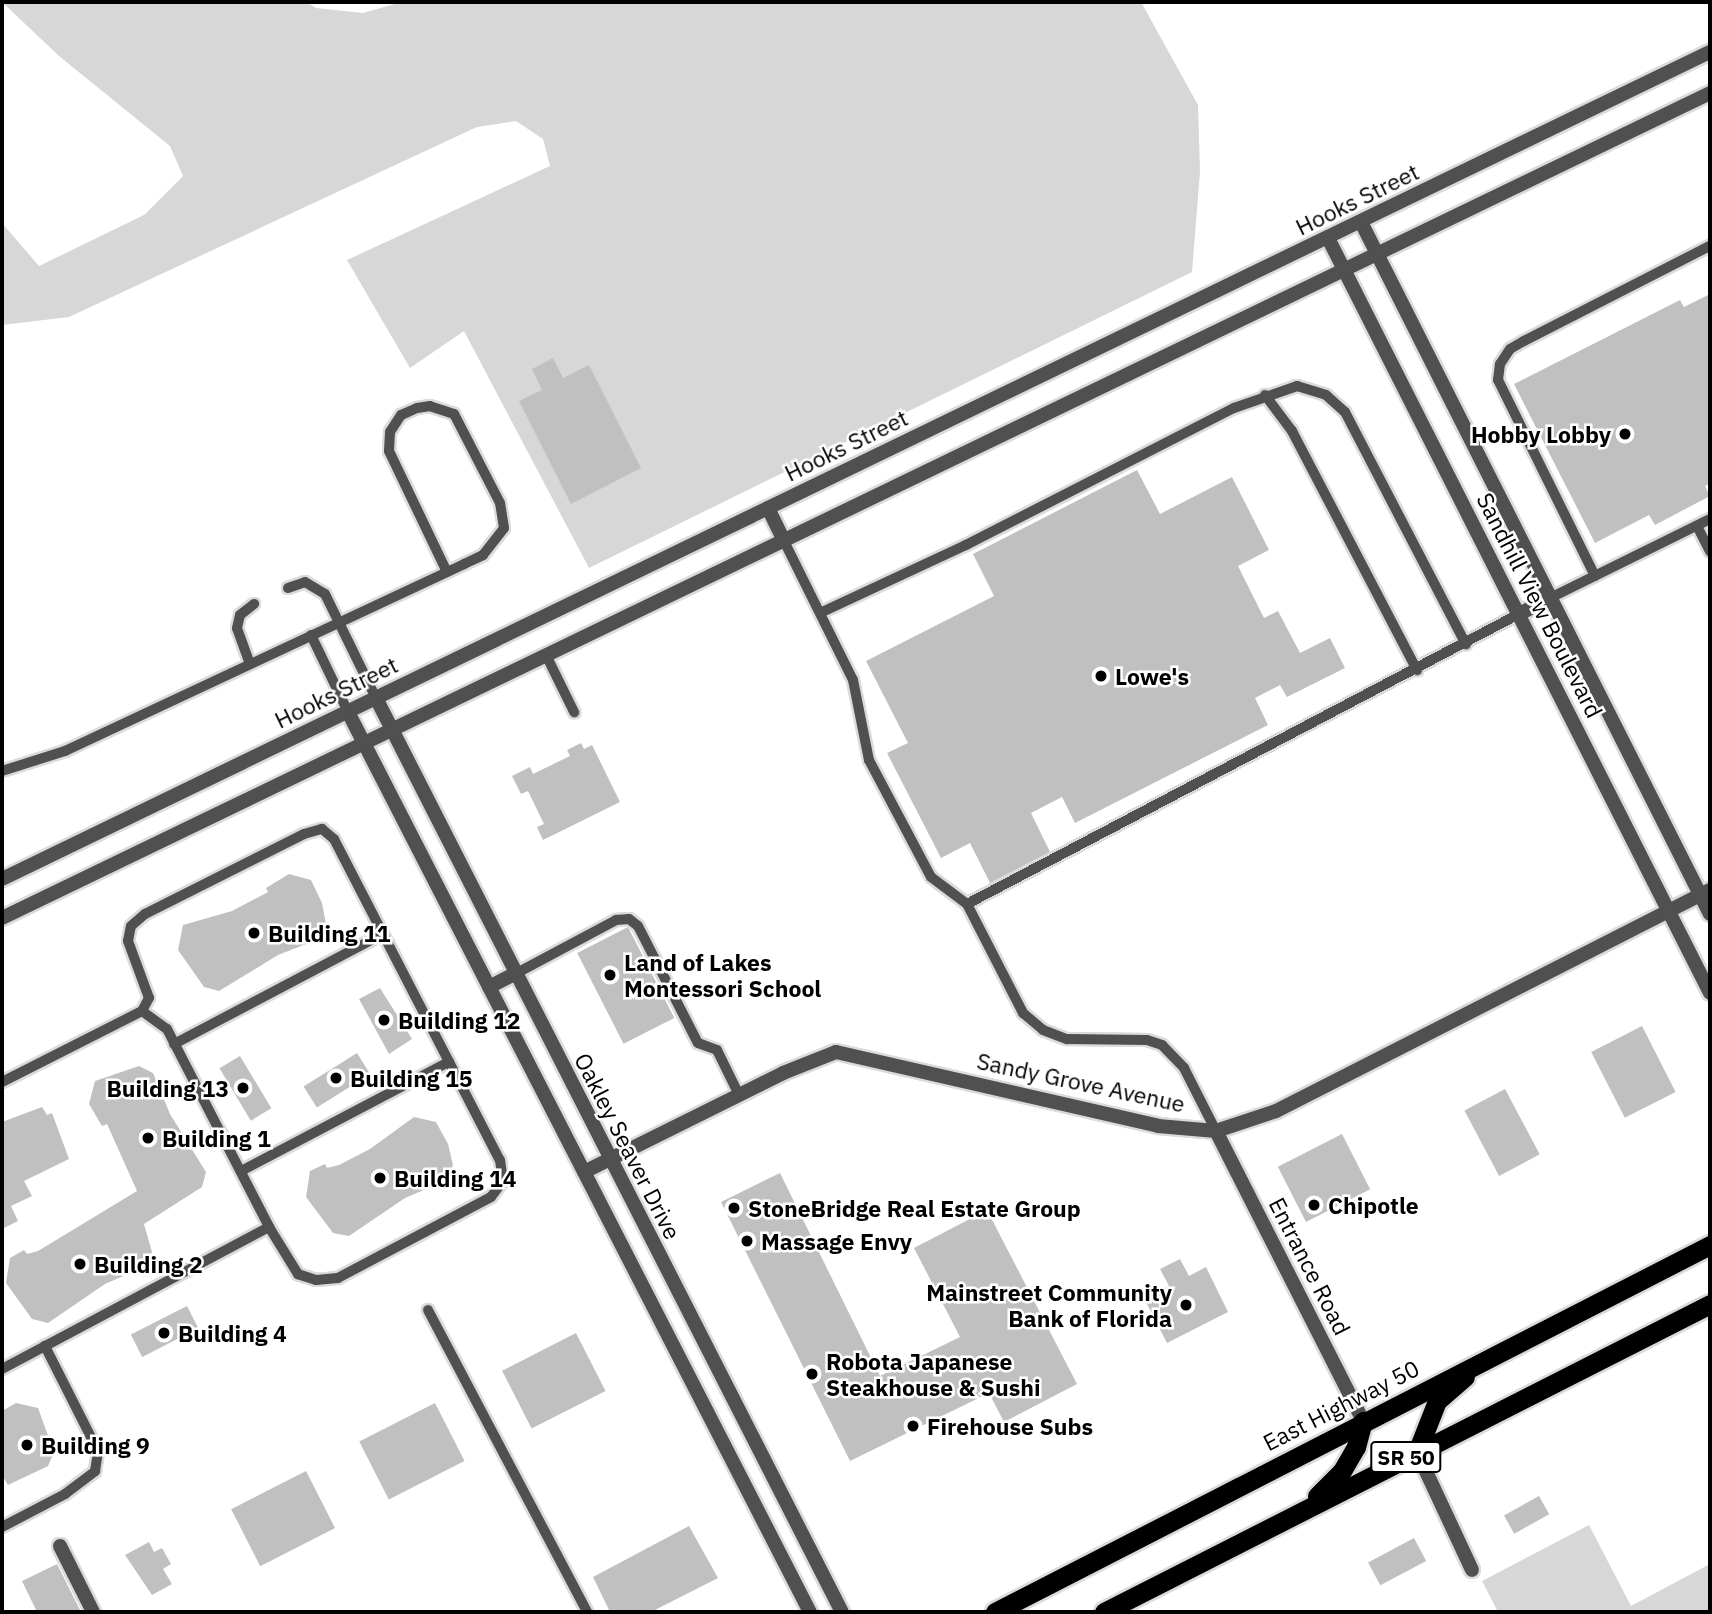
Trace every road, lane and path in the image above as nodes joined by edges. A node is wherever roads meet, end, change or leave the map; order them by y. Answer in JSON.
{"nodes":[{"id":1,"x":1710,"y":52,"type":"edge"},
{"id":2,"x":1710,"y":93,"type":"edge"},
{"id":3,"x":1362,"y":222,"type":"junction"},
{"id":4,"x":1328,"y":238,"type":"junction"},
{"id":5,"x":1710,"y":246,"type":"edge"},
{"id":6,"x":1378,"y":255,"type":"junction"},
{"id":7,"x":1345,"y":271,"type":"junction"},
{"id":8,"x":1265,"y":395,"type":"junction"},
{"id":9,"x":768,"y":508,"type":"junction"},
{"id":10,"x":1710,"y":519,"type":"edge"},
{"id":11,"x":1697,"y":526,"type":"junction"},
{"id":12,"x":783,"y":539,"type":"junction"},
{"id":13,"x":1710,"y":552,"type":"edge"},
{"id":14,"x":447,"y":572,"type":"junction"},
{"id":15,"x":1595,"y":576,"type":"junction"},
{"id":16,"x":288,"y":588,"type":"dead end"},
{"id":17,"x":1550,"y":598,"type":"junction"},
{"id":18,"x":254,"y":604,"type":"dead end"},
{"id":19,"x":820,"y":613,"type":"junction"},
{"id":20,"x":1519,"y":614,"type":"junction"},
{"id":21,"x":340,"y":622,"type":"junction"},
{"id":22,"x":311,"y":635,"type":"junction"},
{"id":23,"x":1466,"y":644,"type":"junction"},
{"id":24,"x":546,"y":655,"type":"junction"},
{"id":25,"x":250,"y":664,"type":"junction"},
{"id":26,"x":1417,"y":670,"type":"junction"},
{"id":27,"x":376,"y":698,"type":"junction"},
{"id":28,"x":348,"y":712,"type":"junction"},
{"id":29,"x":574,"y":712,"type":"dead end"},
{"id":30,"x":391,"y":730,"type":"junction"},
{"id":31,"x":364,"y":743,"type":"junction"},
{"id":32,"x":2,"y":771,"type":"edge"},
{"id":33,"x":2,"y":879,"type":"edge"},
{"id":34,"x":1705,"y":892,"type":"edge"},
{"id":35,"x":967,"y":904,"type":"junction"},
{"id":36,"x":1669,"y":911,"type":"junction"},
{"id":37,"x":1710,"y":914,"type":"edge"},
{"id":38,"x":2,"y":918,"type":"edge"},
{"id":39,"x":383,"y":934,"type":"junction"},
{"id":40,"x":515,"y":974,"type":"junction"},
{"id":41,"x":489,"y":987,"type":"junction"},
{"id":42,"x":1710,"y":993,"type":"edge"},
{"id":43,"x":142,"y":1011,"type":"junction"},
{"id":44,"x":174,"y":1044,"type":"junction"},
{"id":45,"x":449,"y":1062,"type":"junction"},
{"id":46,"x":3,"y":1078,"type":"edge"},
{"id":47,"x":739,"y":1095,"type":"junction"},
{"id":48,"x":1216,"y":1131,"type":"junction"},
{"id":49,"x":609,"y":1160,"type":"junction"},
{"id":50,"x":241,"y":1171,"type":"junction"},
{"id":51,"x":584,"y":1172,"type":"junction"},
{"id":52,"x":269,"y":1227,"type":"junction"},
{"id":53,"x":1710,"y":1245,"type":"edge"},
{"id":54,"x":1710,"y":1304,"type":"edge"},
{"id":55,"x":428,"y":1310,"type":"dead end"},
{"id":56,"x":45,"y":1346,"type":"junction"},
{"id":57,"x":1487,"y":1358,"type":"junction"},
{"id":58,"x":2,"y":1369,"type":"edge"},
{"id":59,"x":1363,"y":1421,"type":"junction"},
{"id":60,"x":1417,"y":1451,"type":"junction"},
{"id":61,"x":1303,"y":1509,"type":"junction"},
{"id":62,"x":2,"y":1527,"type":"edge"},
{"id":63,"x":60,"y":1546,"type":"dead end"},
{"id":64,"x":1472,"y":1570,"type":"dead end"},
{"id":65,"x":1116,"y":1609,"type":"edge"},
{"id":66,"x":93,"y":1612,"type":"edge"},
{"id":67,"x":587,"y":1612,"type":"edge"},
{"id":68,"x":810,"y":1612,"type":"edge"},
{"id":69,"x":842,"y":1612,"type":"edge"},
{"id":70,"x":995,"y":1612,"type":"edge"}],
"edges":[{"from":1,"to":3,"type":"street","name":"Hooks Street"},
{"from":2,"to":6,"type":"street"},
{"from":3,"to":4,"type":"street","name":"Hooks Street"},
{"from":3,"to":6,"type":"street","name":"Sandhill View Boulevard"},
{"from":4,"to":7,"type":"street","name":"Sandhill View Boulevard"},
{"from":4,"to":9,"type":"street","name":"Hooks Street"},
{"from":5,"to":15,"type":"lane"},
{"from":6,"to":7,"type":"street"},
{"from":6,"to":17,"type":"street","name":"Sandhill View Boulevard"},
{"from":7,"to":12,"type":"street"},
{"from":7,"to":20,"type":"street","name":"Sandhill View Boulevard"},
{"from":8,"to":19,"type":"lane"},
{"from":8,"to":23,"type":"lane"},
{"from":8,"to":26,"type":"lane"},
{"from":9,"to":12,"type":"street"},
{"from":9,"to":27,"type":"street","name":"Hooks Street"},
{"from":10,"to":11,"type":"lane"},
{"from":11,"to":13,"type":"lane"},
{"from":11,"to":15,"type":"lane"},
{"from":12,"to":19,"type":"lane"},
{"from":12,"to":24,"type":"street"},
{"from":14,"to":14,"type":"lane"},
{"from":14,"to":21,"type":"lane"},
{"from":15,"to":17,"type":"lane"},
{"from":16,"to":21,"type":"lane"},
{"from":17,"to":20,"type":"street"},
{"from":17,"to":34,"type":"street","name":"Sandhill View Boulevard"},
{"from":18,"to":25,"type":"lane"},
{"from":19,"to":35,"type":"lane"},
{"from":20,"to":23,"type":"lane"},
{"from":20,"to":36,"type":"street","name":"Sandhill View Boulevard"},
{"from":21,"to":22,"type":"lane"},
{"from":21,"to":27,"type":"lane"},
{"from":22,"to":25,"type":"lane"},
{"from":22,"to":28,"type":"lane"},
{"from":23,"to":26,"type":"lane"},
{"from":24,"to":29,"type":"lane"},
{"from":24,"to":30,"type":"street"},
{"from":25,"to":32,"type":"lane"},
{"from":26,"to":35,"type":"lane"},
{"from":27,"to":28,"type":"street","name":"Hooks Street"},
{"from":27,"to":30,"type":"street","name":"Oakley Seaver Drive"},
{"from":28,"to":31,"type":"street"},
{"from":28,"to":33,"type":"street","name":"Hooks Street"},
{"from":30,"to":31,"type":"street"},
{"from":30,"to":40,"type":"street","name":"Oakley Seaver Drive"},
{"from":31,"to":38,"type":"street"},
{"from":31,"to":41,"type":"street"},
{"from":34,"to":36,"type":"street","name":"Sandy Grove Avenue"},
{"from":34,"to":37,"type":"street","name":"Sandhill View Boulevard"},
{"from":35,"to":48,"type":"lane"},
{"from":36,"to":42,"type":"street","name":"Sandhill View Boulevard"},
{"from":36,"to":48,"type":"street","name":"Sandy Grove Avenue"},
{"from":39,"to":43,"type":"lane"},
{"from":39,"to":44,"type":"lane"},
{"from":39,"to":45,"type":"lane"},
{"from":40,"to":41,"type":"street"},
{"from":40,"to":47,"type":"lane"},
{"from":40,"to":49,"type":"street","name":"Oakley Seaver Drive"},
{"from":41,"to":51,"type":"street"},
{"from":43,"to":44,"type":"lane"},
{"from":43,"to":46,"type":"lane"},
{"from":44,"to":50,"type":"lane"},
{"from":45,"to":50,"type":"lane"},
{"from":45,"to":52,"type":"lane"},
{"from":47,"to":48,"type":"street","name":"Sandy Grove Avenue"},
{"from":47,"to":49,"type":"street","name":"Sandy Grove Avenue"},
{"from":48,"to":59,"type":"street","name":"Entrance Road"},
{"from":49,"to":51,"type":"street","name":"Sandy Grove Avenue"},
{"from":49,"to":69,"type":"street","name":"Oakley Seaver Drive"},
{"from":50,"to":52,"type":"lane"},
{"from":51,"to":68,"type":"street"},
{"from":52,"to":56,"type":"lane"},
{"from":53,"to":57,"type":"highway","name":"East Highway 50","number":"SR 50"},
{"from":54,"to":60,"type":"highway","number":"SR 50"},
{"from":55,"to":67,"type":"lane"},
{"from":56,"to":58,"type":"lane"},
{"from":56,"to":62,"type":"lane"},
{"from":57,"to":59,"type":"highway","name":"East Highway 50","number":"SR 50"},
{"from":57,"to":60,"type":"highway"},
{"from":59,"to":61,"type":"highway"},
{"from":59,"to":70,"type":"highway","name":"East Highway 50","number":"SR 50"},
{"from":60,"to":61,"type":"highway","number":"SR 50"},
{"from":60,"to":64,"type":"street"},
{"from":61,"to":65,"type":"highway","number":"SR 50"},
{"from":63,"to":66,"type":"street"}]}
